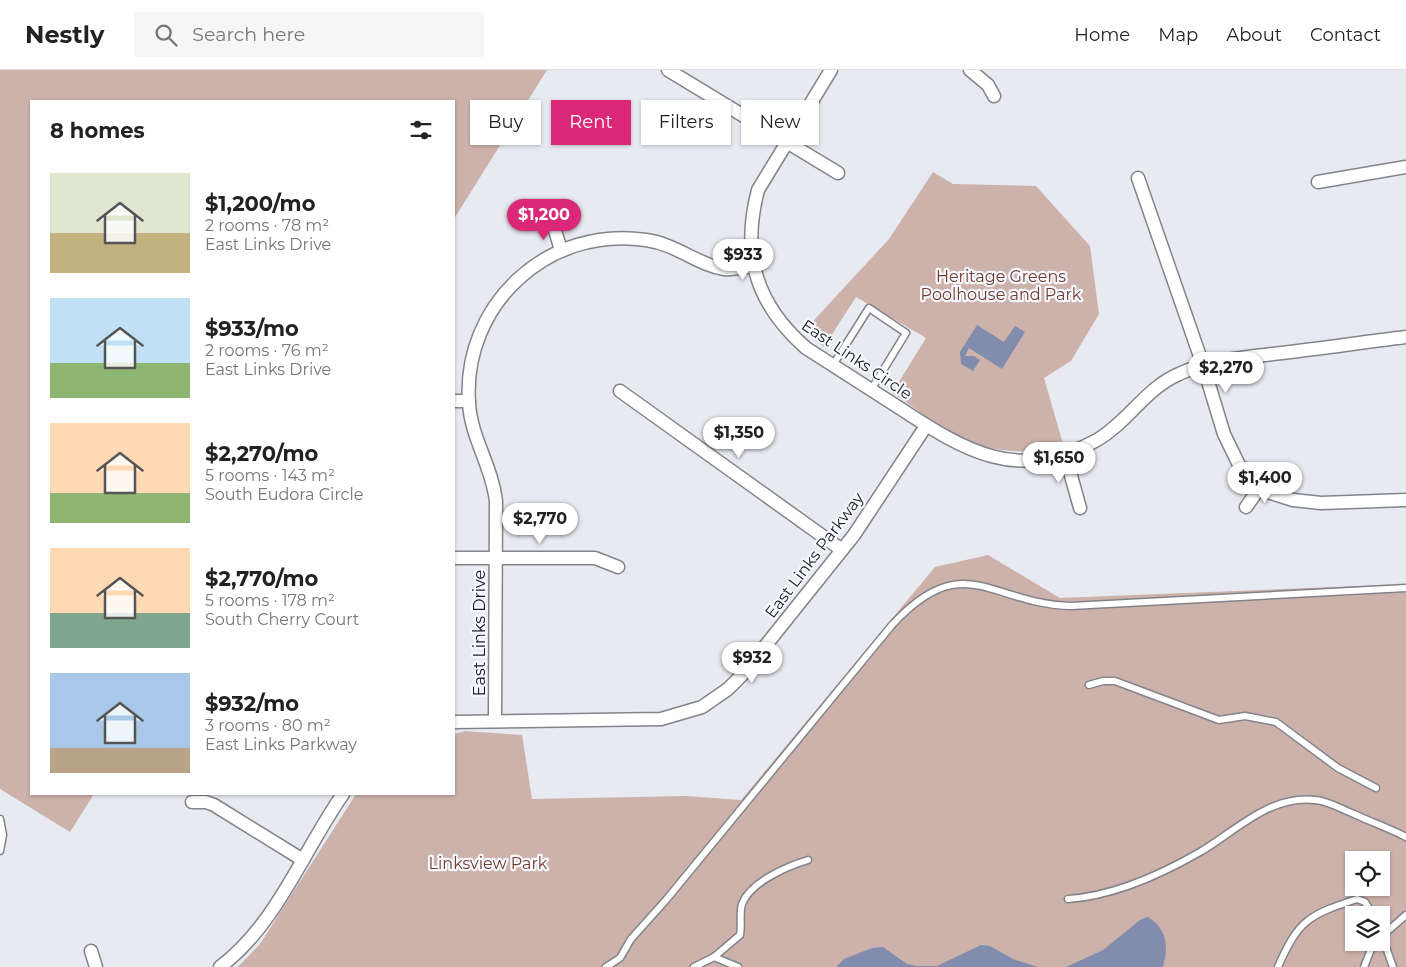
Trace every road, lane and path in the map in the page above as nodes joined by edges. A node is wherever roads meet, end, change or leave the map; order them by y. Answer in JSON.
{"nodes":[{"id":1,"x":668,"y":70,"type":"edge"},
{"id":2,"x":831,"y":70,"type":"edge"},
{"id":3,"x":970,"y":70,"type":"edge"},
{"id":4,"x":994,"y":96,"type":"dead end"},
{"id":5,"x":812,"y":100,"type":"edge"},
{"id":6,"x":741,"y":114,"type":"edge"},
{"id":7,"x":785,"y":145,"type":"edge"},
{"id":8,"x":793,"y":145,"type":"edge"},
{"id":9,"x":1406,"y":167,"type":"edge"},
{"id":10,"x":838,"y":173,"type":"dead end"},
{"id":11,"x":1138,"y":178,"type":"dead end"},
{"id":12,"x":1318,"y":182,"type":"dead end"},
{"id":13,"x":553,"y":224,"type":"dead end"},
{"id":14,"x":561,"y":250,"type":"junction"},
{"id":15,"x":754,"y":266,"type":"junction"},
{"id":16,"x":1406,"y":337,"type":"edge"},
{"id":17,"x":833,"y":365,"type":"junction"},
{"id":18,"x":1203,"y":365,"type":"junction"},
{"id":19,"x":871,"y":390,"type":"junction"},
{"id":20,"x":620,"y":391,"type":"dead end"},
{"id":21,"x":455,"y":401,"type":"edge"},
{"id":22,"x":469,"y":401,"type":"junction"},
{"id":23,"x":926,"y":426,"type":"junction"},
{"id":24,"x":1065,"y":454,"type":"junction"},
{"id":25,"x":1261,"y":486,"type":"junction"},
{"id":26,"x":1406,"y":500,"type":"edge"},
{"id":27,"x":1246,"y":507,"type":"dead end"},
{"id":28,"x":1080,"y":508,"type":"dead end"},
{"id":29,"x":842,"y":550,"type":"junction"},
{"id":30,"x":455,"y":558,"type":"edge"},
{"id":31,"x":496,"y":558,"type":"junction"},
{"id":32,"x":618,"y":567,"type":"dead end"},
{"id":33,"x":1406,"y":588,"type":"edge"},
{"id":34,"x":1089,"y":685,"type":"dead end"},
{"id":35,"x":495,"y":720,"type":"junction"},
{"id":36,"x":455,"y":722,"type":"edge"},
{"id":37,"x":1376,"y":788,"type":"dead end"},
{"id":38,"x":343,"y":795,"type":"edge"},
{"id":39,"x":192,"y":802,"type":"dead end"},
{"id":40,"x":0,"y":819,"type":"edge"},
{"id":41,"x":1406,"y":837,"type":"edge"},
{"id":42,"x":0,"y":851,"type":"edge"},
{"id":43,"x":302,"y":860,"type":"junction"},
{"id":44,"x":808,"y":860,"type":"dead end"},
{"id":45,"x":1068,"y":899,"type":"dead end"},
{"id":46,"x":1367,"y":906,"type":"edge"},
{"id":47,"x":1406,"y":915,"type":"edge"},
{"id":48,"x":91,"y":951,"type":"dead end"},
{"id":49,"x":1370,"y":951,"type":"edge"},
{"id":50,"x":714,"y":957,"type":"junction"},
{"id":51,"x":96,"y":967,"type":"edge"},
{"id":52,"x":220,"y":967,"type":"edge"},
{"id":53,"x":606,"y":967,"type":"edge"},
{"id":54,"x":694,"y":967,"type":"edge"},
{"id":55,"x":738,"y":967,"type":"edge"},
{"id":56,"x":1278,"y":967,"type":"edge"},
{"id":57,"x":1364,"y":967,"type":"edge"},
{"id":58,"x":1392,"y":967,"type":"edge"}],
"edges":[{"from":1,"to":6,"type":"street"},
{"from":2,"to":5,"type":"street","name":"East Links Circle"},
{"from":3,"to":4,"type":"street"},
{"from":7,"to":15,"type":"street","name":"East Links Circle"},
{"from":8,"to":10,"type":"street"},
{"from":9,"to":12,"type":"street"},
{"from":11,"to":18,"type":"street"},
{"from":13,"to":14,"type":"street"},
{"from":14,"to":15,"type":"street","name":"East Links Drive"},
{"from":14,"to":22,"type":"street","name":"East Links Drive"},
{"from":15,"to":17,"type":"street","name":"East Links Circle"},
{"from":16,"to":18,"type":"street","name":"East Links Circle"},
{"from":17,"to":19,"type":"street","name":"East Links Circle"},
{"from":17,"to":19,"type":"lane"},
{"from":18,"to":24,"type":"street","name":"East Links Circle"},
{"from":18,"to":25,"type":"street"},
{"from":19,"to":23,"type":"street","name":"East Links Circle"},
{"from":20,"to":29,"type":"street"},
{"from":21,"to":22,"type":"street"},
{"from":22,"to":31,"type":"street","name":"East Links Drive"},
{"from":23,"to":24,"type":"street","name":"East Links Circle"},
{"from":23,"to":29,"type":"street","name":"East Links Parkway"},
{"from":24,"to":28,"type":"street"},
{"from":25,"to":26,"type":"street"},
{"from":25,"to":27,"type":"street"},
{"from":29,"to":35,"type":"street","name":"East Links Parkway"},
{"from":30,"to":31,"type":"street"},
{"from":31,"to":32,"type":"street"},
{"from":31,"to":35,"type":"street","name":"East Links Drive"},
{"from":33,"to":53,"type":"lane"},
{"from":34,"to":37,"type":"lane"},
{"from":35,"to":36,"type":"street","name":"East Links Parkway"},
{"from":38,"to":43,"type":"street"},
{"from":39,"to":43,"type":"street"},
{"from":40,"to":42,"type":"lane"},
{"from":41,"to":45,"type":"lane"},
{"from":43,"to":52,"type":"street"},
{"from":44,"to":50,"type":"lane"},
{"from":46,"to":56,"type":"lane"},
{"from":47,"to":58,"type":"lane"},
{"from":48,"to":51,"type":"street"},
{"from":49,"to":57,"type":"lane"},
{"from":50,"to":54,"type":"lane"},
{"from":50,"to":55,"type":"lane"}]}
